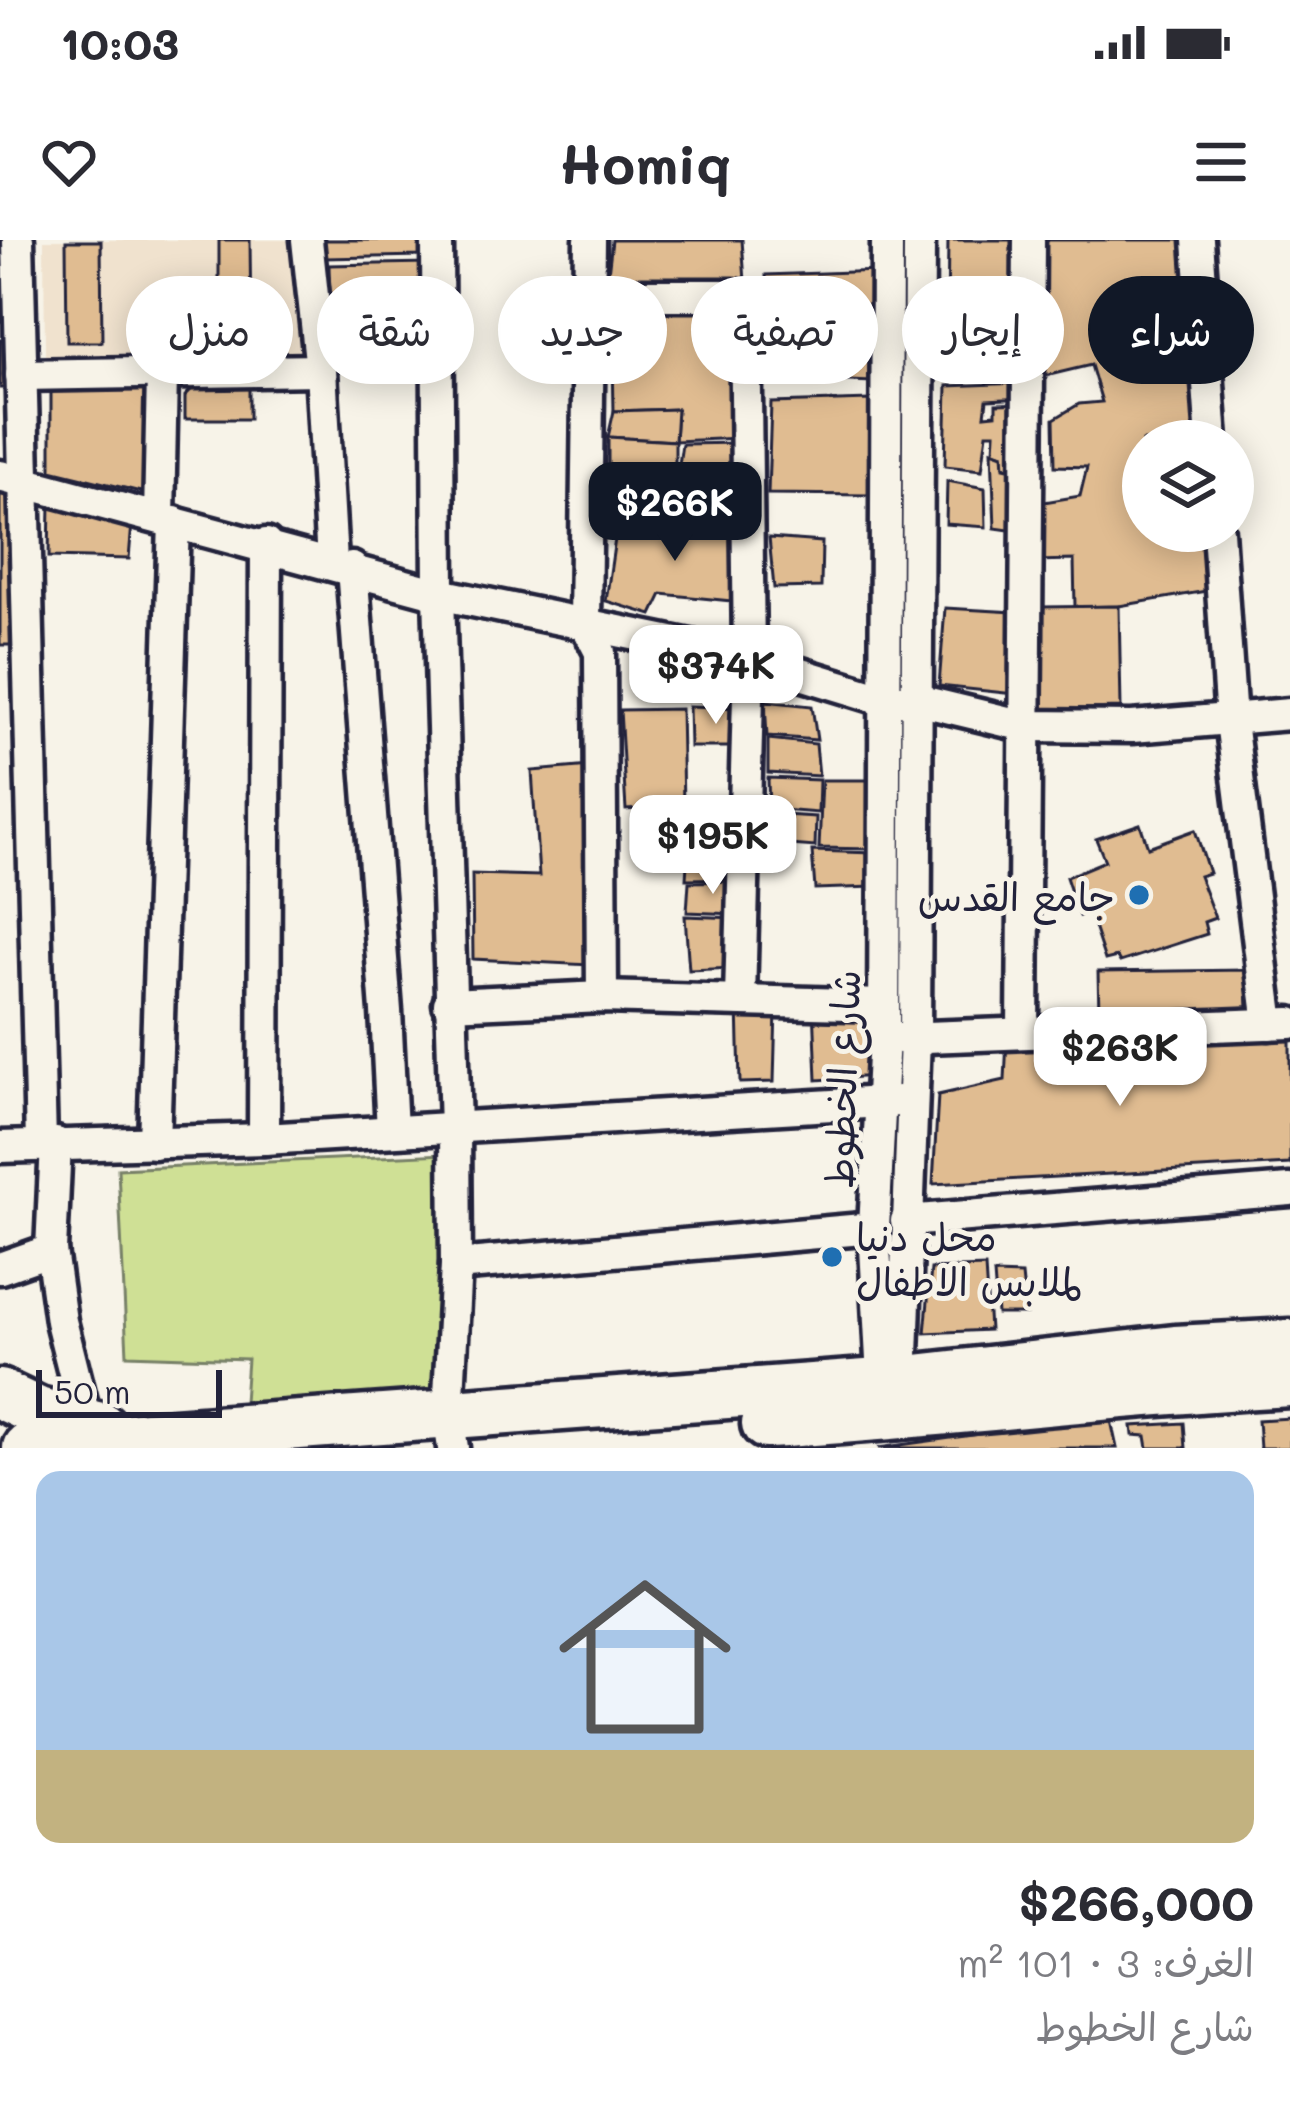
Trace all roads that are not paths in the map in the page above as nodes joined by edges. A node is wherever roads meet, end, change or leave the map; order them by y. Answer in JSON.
{"nodes":[{"id":1,"x":19,"y":240,"type":"edge"},
{"id":2,"x":307,"y":240,"type":"edge"},
{"id":3,"x":436,"y":240,"type":"edge"},
{"id":4,"x":590,"y":240,"type":"edge"},
{"id":5,"x":887,"y":240,"type":"edge"},
{"id":6,"x":919,"y":240,"type":"edge"},
{"id":7,"x":1029,"y":240,"type":"edge"},
{"id":8,"x":1198,"y":240,"type":"edge"},
{"id":9,"x":591,"y":276,"type":"edge"},
{"id":10,"x":667,"y":295,"type":"edge"},
{"id":11,"x":10,"y":321,"type":"edge"},
{"id":12,"x":317,"y":333,"type":"edge"},
{"id":13,"x":126,"y":374,"type":"edge"},
{"id":14,"x":21,"y":375,"type":"junction"},
{"id":15,"x":162,"y":384,"type":"edge"},
{"id":16,"x":323,"y":384,"type":"edge"},
{"id":17,"x":590,"y":384,"type":"edge"},
{"id":18,"x":1211,"y":420,"type":"edge"},
{"id":19,"x":13,"y":478,"type":"edge"},
{"id":20,"x":166,"y":520,"type":"junction"},
{"id":21,"x":266,"y":544,"type":"junction"},
{"id":22,"x":1220,"y":552,"type":"edge"},
{"id":23,"x":342,"y":565,"type":"junction"},
{"id":24,"x":440,"y":594,"type":"junction"},
{"id":25,"x":585,"y":623,"type":"junction"},
{"id":26,"x":749,"y":658,"type":"junction"},
{"id":27,"x":886,"y":700,"type":"junction"},
{"id":28,"x":917,"y":700,"type":"junction"},
{"id":29,"x":1290,"y":714,"type":"edge"},
{"id":30,"x":1232,"y":721,"type":"junction"},
{"id":31,"x":1025,"y":725,"type":"junction"},
{"id":32,"x":602,"y":997,"type":"junction"},
{"id":33,"x":740,"y":999,"type":"junction"},
{"id":34,"x":449,"y":1004,"type":"junction"},
{"id":35,"x":884,"y":1005,"type":"junction"},
{"id":36,"x":1279,"y":1023,"type":"edge"},
{"id":37,"x":1022,"y":1032,"type":"junction"},
{"id":38,"x":884,"y":1037,"type":"junction"},
{"id":39,"x":915,"y":1039,"type":"junction"},
{"id":40,"x":896,"y":1101,"type":"junction"},
{"id":41,"x":455,"y":1128,"type":"junction"},
{"id":42,"x":392,"y":1131,"type":"junction"},
{"id":43,"x":264,"y":1139,"type":"junction"},
{"id":44,"x":48,"y":1143,"type":"junction"},
{"id":45,"x":154,"y":1143,"type":"junction"},
{"id":46,"x":0,"y":1147,"type":"edge"},
{"id":47,"x":1290,"y":1190,"type":"edge"},
{"id":48,"x":905,"y":1221,"type":"junction"},
{"id":49,"x":874,"y":1228,"type":"junction"},
{"id":50,"x":51,"y":1250,"type":"junction"},
{"id":51,"x":456,"y":1265,"type":"junction"},
{"id":52,"x":0,"y":1268,"type":"edge"},
{"id":53,"x":1290,"y":1344,"type":"edge"},
{"id":54,"x":1290,"y":1382,"type":"edge"},
{"id":55,"x":0,"y":1394,"type":"edge"},
{"id":56,"x":894,"y":1399,"type":"junction"},
{"id":57,"x":87,"y":1425,"type":"junction"},
{"id":58,"x":451,"y":1435,"type":"edge"},
{"id":59,"x":147,"y":1436,"type":"junction"},
{"id":60,"x":27,"y":1448,"type":"edge"},
{"id":61,"x":396,"y":1448,"type":"edge"}],
"edges":[{"from":1,"to":11,"type":"street"},
{"from":2,"to":12,"type":"street"},
{"from":3,"to":24,"type":"street"},
{"from":4,"to":9,"type":"street"},
{"from":5,"to":27,"type":"street","name":"شارع الخطوط"},
{"from":6,"to":28,"type":"street","name":"شارع الخطوط"},
{"from":7,"to":31,"type":"street"},
{"from":8,"to":18,"type":"street"},
{"from":10,"to":26,"type":"street"},
{"from":11,"to":14,"type":"street"},
{"from":13,"to":14,"type":"street"},
{"from":14,"to":19,"type":"street"},
{"from":15,"to":20,"type":"street"},
{"from":16,"to":23,"type":"street"},
{"from":17,"to":25,"type":"street"},
{"from":19,"to":20,"type":"street"},
{"from":19,"to":44,"type":"street"},
{"from":20,"to":21,"type":"street"},
{"from":20,"to":45,"type":"street"},
{"from":21,"to":23,"type":"street"},
{"from":21,"to":43,"type":"street"},
{"from":22,"to":30,"type":"street"},
{"from":23,"to":24,"type":"street"},
{"from":23,"to":42,"type":"street"},
{"from":24,"to":25,"type":"street"},
{"from":24,"to":34,"type":"street"},
{"from":25,"to":26,"type":"street"},
{"from":25,"to":32,"type":"street"},
{"from":26,"to":27,"type":"street"},
{"from":26,"to":33,"type":"street"},
{"from":27,"to":28,"type":"street"},
{"from":27,"to":35,"type":"street","name":"شارع الخطوط"},
{"from":28,"to":31,"type":"street"},
{"from":28,"to":39,"type":"street","name":"شارع الخطوط"},
{"from":29,"to":30,"type":"street"},
{"from":30,"to":31,"type":"street"},
{"from":30,"to":36,"type":"street"},
{"from":31,"to":37,"type":"street"},
{"from":32,"to":33,"type":"street"},
{"from":32,"to":34,"type":"street"},
{"from":33,"to":35,"type":"street"},
{"from":34,"to":41,"type":"street"},
{"from":35,"to":38,"type":"street","name":"شارع الخطوط"},
{"from":36,"to":37,"type":"street"},
{"from":37,"to":39,"type":"street"},
{"from":38,"to":39,"type":"street"},
{"from":38,"to":40,"type":"street","name":"شارع الخطوط"},
{"from":39,"to":40,"type":"street","name":"شارع الخطوط"},
{"from":40,"to":41,"type":"street"},
{"from":40,"to":48,"type":"street","name":"شارع الخطوط"},
{"from":40,"to":49,"type":"street","name":"شارع الخطوط"},
{"from":41,"to":42,"type":"street"},
{"from":41,"to":51,"type":"street"},
{"from":42,"to":43,"type":"street"},
{"from":43,"to":45,"type":"street"},
{"from":44,"to":45,"type":"street"},
{"from":44,"to":46,"type":"street"},
{"from":44,"to":50,"type":"street"},
{"from":47,"to":48,"type":"street"},
{"from":48,"to":56,"type":"street","name":"شارع الخطوط"},
{"from":49,"to":51,"type":"street"},
{"from":49,"to":56,"type":"street","name":"شارع الخطوط"},
{"from":50,"to":52,"type":"street"},
{"from":50,"to":57,"type":"street"},
{"from":51,"to":58,"type":"street"},
{"from":53,"to":56,"type":"main road"},
{"from":54,"to":56,"type":"main road"},
{"from":55,"to":57,"type":"main road"},
{"from":56,"to":58,"type":"main road"},
{"from":57,"to":59,"type":"main road"},
{"from":58,"to":59,"type":"main road"},
{"from":58,"to":61,"type":"main road"},
{"from":59,"to":60,"type":"main road"}]}
